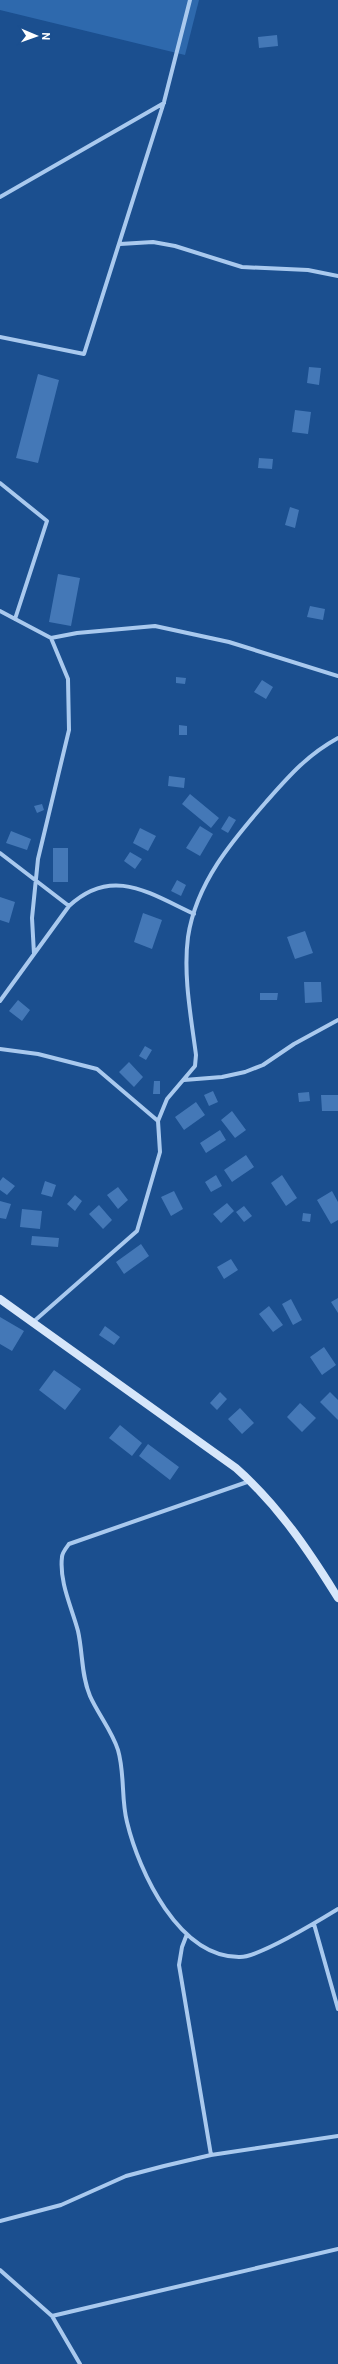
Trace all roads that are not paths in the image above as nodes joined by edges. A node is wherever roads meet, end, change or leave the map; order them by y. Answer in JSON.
{"nodes":[{"id":1,"x":190,"y":0,"type":"edge"},
{"id":2,"x":164,"y":102,"type":"junction"},
{"id":3,"x":0,"y":198,"type":"edge"},
{"id":4,"x":120,"y":244,"type":"junction"},
{"id":5,"x":338,"y":276,"type":"edge"},
{"id":6,"x":0,"y":337,"type":"edge"},
{"id":7,"x":0,"y":483,"type":"edge"},
{"id":8,"x":0,"y":611,"type":"edge"},
{"id":9,"x":16,"y":619,"type":"junction"},
{"id":10,"x":51,"y":638,"type":"junction"},
{"id":11,"x":338,"y":676,"type":"edge"},
{"id":12,"x":338,"y":738,"type":"edge"},
{"id":13,"x":0,"y":853,"type":"edge"},
{"id":14,"x":36,"y":879,"type":"junction"},
{"id":15,"x":69,"y":906,"type":"junction"},
{"id":16,"x":194,"y":914,"type":"junction"},
{"id":17,"x":34,"y":954,"type":"junction"},
{"id":18,"x":0,"y":1001,"type":"edge"},
{"id":19,"x":338,"y":1020,"type":"edge"},
{"id":20,"x":0,"y":1049,"type":"edge"},
{"id":21,"x":184,"y":1080,"type":"junction"},
{"id":22,"x":158,"y":1121,"type":"junction"},
{"id":23,"x":0,"y":1299,"type":"edge"},
{"id":24,"x":32,"y":1323,"type":"junction"},
{"id":25,"x":250,"y":1481,"type":"junction"},
{"id":26,"x":338,"y":1598,"type":"edge"},
{"id":27,"x":338,"y":1909,"type":"edge"},
{"id":28,"x":314,"y":1924,"type":"junction"},
{"id":29,"x":187,"y":1934,"type":"junction"},
{"id":30,"x":338,"y":2009,"type":"edge"},
{"id":31,"x":338,"y":2136,"type":"edge"},
{"id":32,"x":211,"y":2155,"type":"junction"},
{"id":33,"x":0,"y":2221,"type":"edge"},
{"id":34,"x":338,"y":2249,"type":"edge"},
{"id":35,"x":0,"y":2270,"type":"edge"},
{"id":36,"x":52,"y":2316,"type":"junction"},
{"id":37,"x":80,"y":2364,"type":"edge"}],
"edges":[{"from":1,"to":2,"type":"street"},
{"from":2,"to":3,"type":"street"},
{"from":2,"to":4,"type":"street"},
{"from":4,"to":5,"type":"street"},
{"from":4,"to":6,"type":"street"},
{"from":7,"to":9,"type":"street"},
{"from":8,"to":9,"type":"street"},
{"from":9,"to":10,"type":"street"},
{"from":10,"to":11,"type":"street"},
{"from":10,"to":14,"type":"street"},
{"from":12,"to":16,"type":"street"},
{"from":13,"to":14,"type":"street"},
{"from":14,"to":15,"type":"street"},
{"from":14,"to":17,"type":"street"},
{"from":15,"to":16,"type":"street"},
{"from":15,"to":17,"type":"street"},
{"from":16,"to":21,"type":"street"},
{"from":17,"to":18,"type":"street"},
{"from":19,"to":21,"type":"street"},
{"from":20,"to":22,"type":"street"},
{"from":21,"to":22,"type":"street"},
{"from":22,"to":24,"type":"street"},
{"from":23,"to":24,"type":"main road"},
{"from":24,"to":25,"type":"main road"},
{"from":25,"to":26,"type":"main road"},
{"from":25,"to":29,"type":"street"},
{"from":27,"to":28,"type":"street"},
{"from":28,"to":29,"type":"street"},
{"from":28,"to":30,"type":"street"},
{"from":29,"to":32,"type":"street"},
{"from":31,"to":32,"type":"street"},
{"from":32,"to":33,"type":"street"},
{"from":34,"to":36,"type":"street"},
{"from":35,"to":36,"type":"street"},
{"from":36,"to":37,"type":"street"}]}
